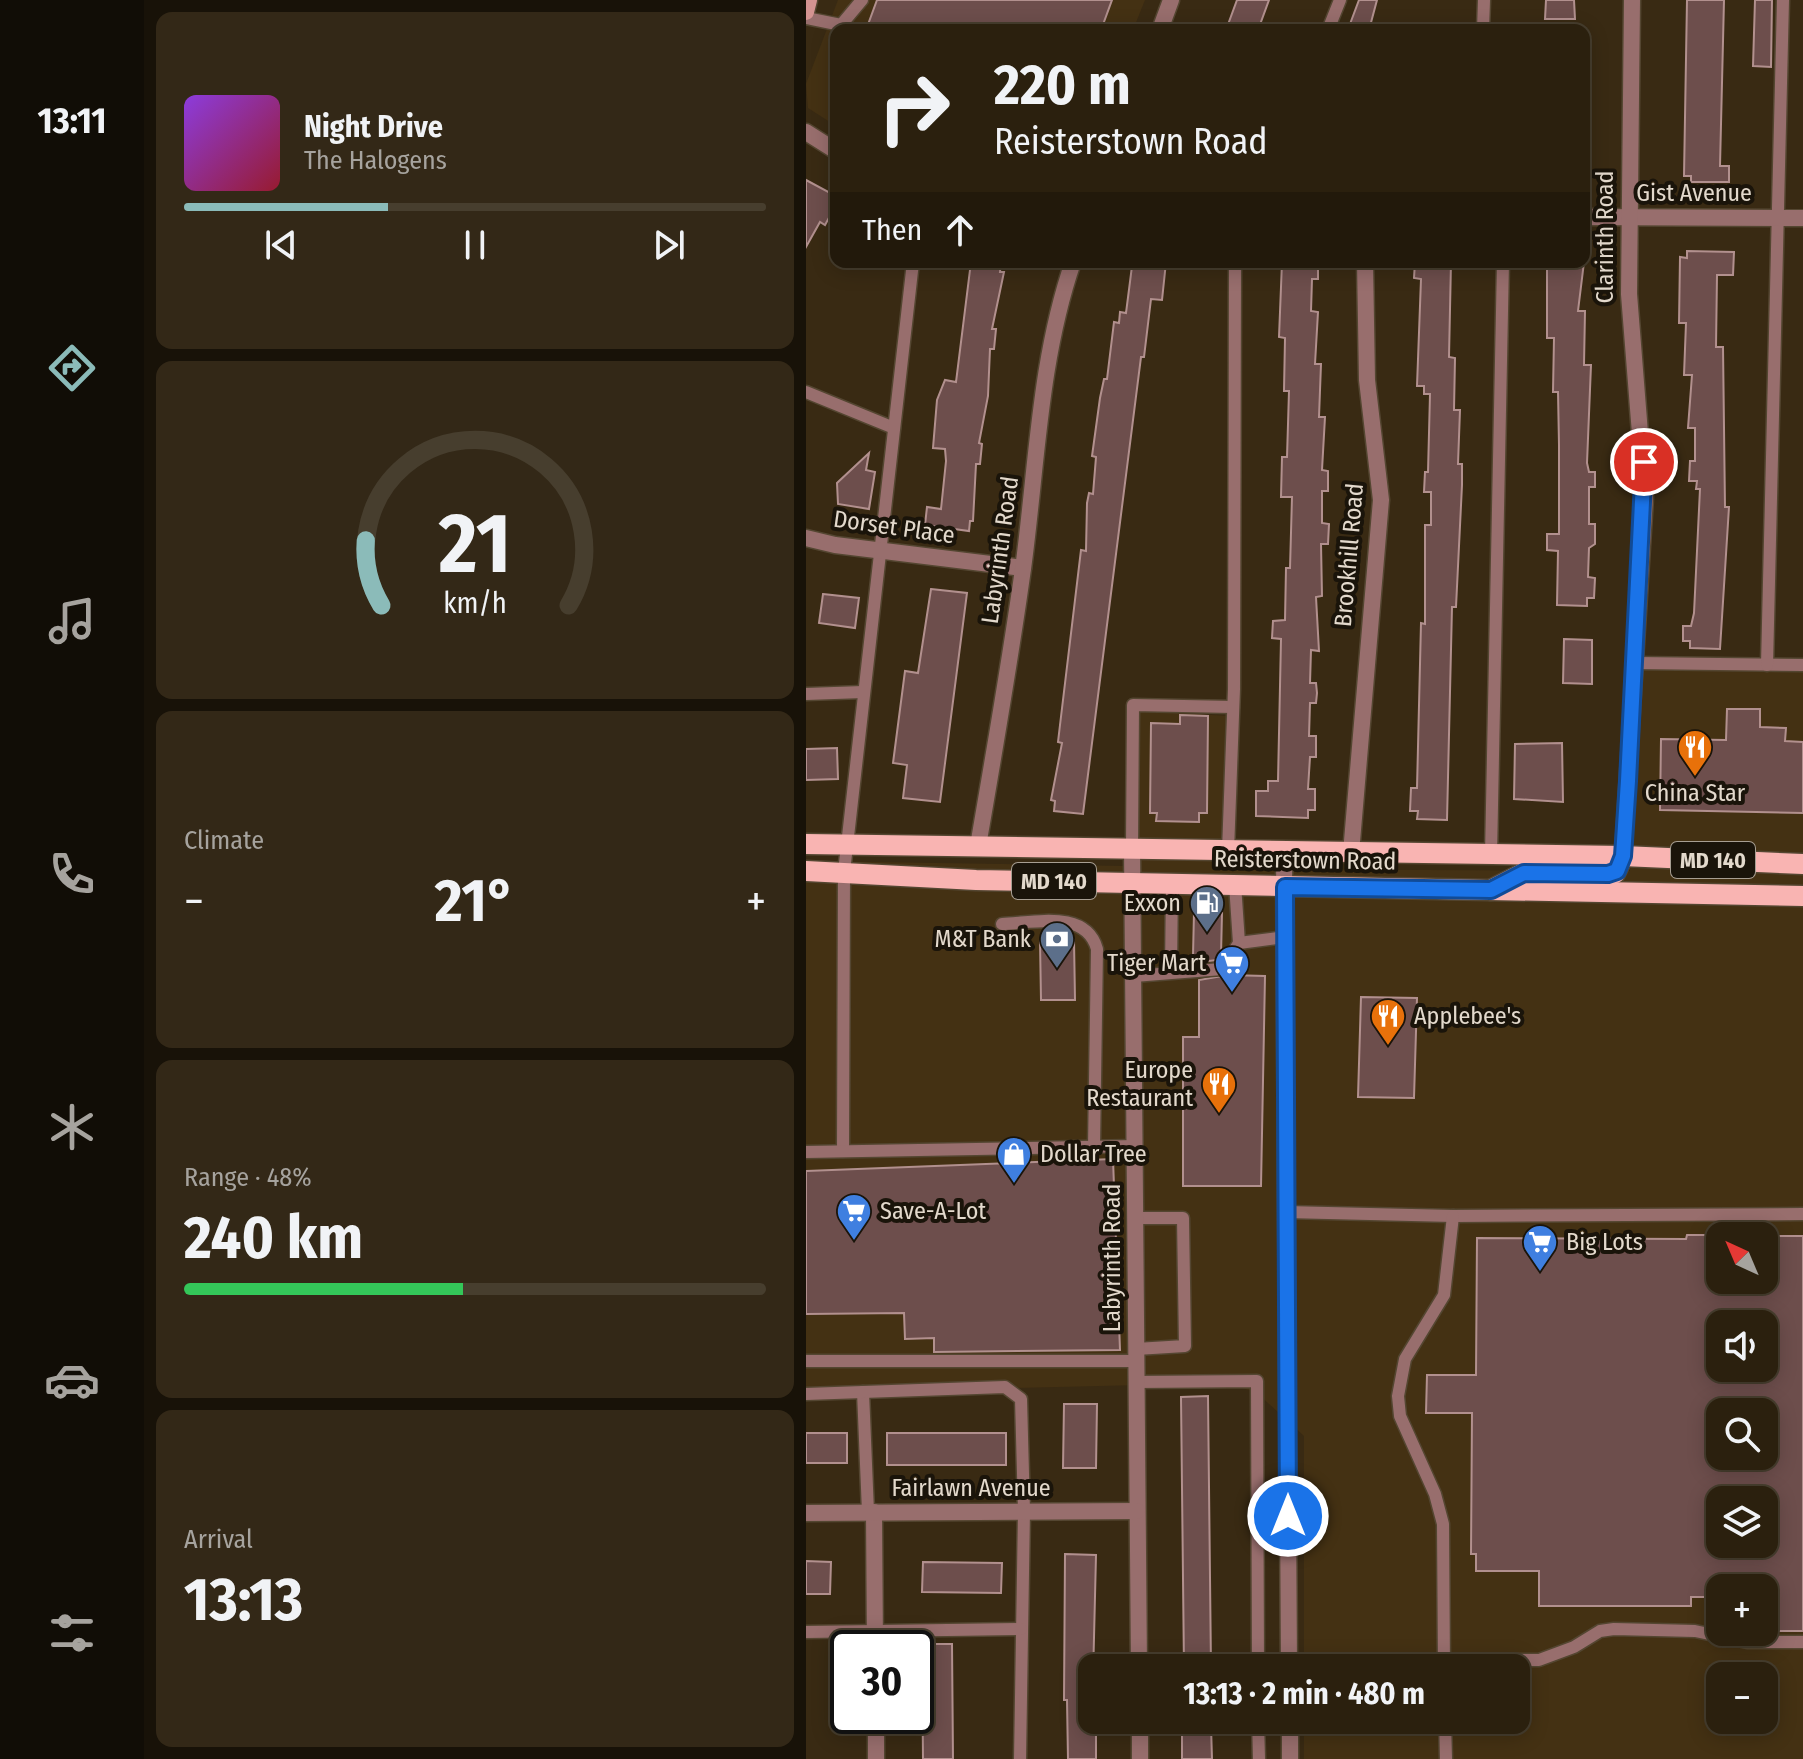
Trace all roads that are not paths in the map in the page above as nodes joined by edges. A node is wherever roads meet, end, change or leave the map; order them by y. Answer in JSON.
{"nodes":[{"id":1,"x":809,"y":0,"type":"edge"},
{"id":2,"x":862,"y":0,"type":"edge"},
{"id":3,"x":1171,"y":0,"type":"edge"},
{"id":4,"x":1340,"y":0,"type":"edge"},
{"id":5,"x":1484,"y":0,"type":"edge"},
{"id":6,"x":1632,"y":0,"type":"edge"},
{"id":7,"x":1783,"y":0,"type":"edge"},
{"id":8,"x":806,"y":12,"type":"edge"},
{"id":9,"x":806,"y":18,"type":"edge"},
{"id":10,"x":836,"y":24,"type":"edge"},
{"id":11,"x":842,"y":24,"type":"edge"},
{"id":12,"x":1162,"y":24,"type":"edge"},
{"id":13,"x":1330,"y":24,"type":"edge"},
{"id":14,"x":1483,"y":24,"type":"edge"},
{"id":15,"x":806,"y":132,"type":"edge"},
{"id":16,"x":830,"y":147,"type":"edge"},
{"id":17,"x":1590,"y":217,"type":"edge"},
{"id":18,"x":1628,"y":217,"type":"junction"},
{"id":19,"x":1778,"y":218,"type":"junction"},
{"id":20,"x":1803,"y":218,"type":"edge"},
{"id":21,"x":912,"y":268,"type":"edge"},
{"id":22,"x":1071,"y":268,"type":"edge"},
{"id":23,"x":1235,"y":268,"type":"edge"},
{"id":24,"x":1365,"y":268,"type":"edge"},
{"id":25,"x":1503,"y":268,"type":"edge"},
{"id":26,"x":806,"y":392,"type":"edge"},
{"id":27,"x":894,"y":428,"type":"junction"},
{"id":28,"x":806,"y":538,"type":"edge"},
{"id":29,"x":880,"y":551,"type":"junction"},
{"id":30,"x":1023,"y":568,"type":"junction"},
{"id":31,"x":1636,"y":663,"type":"junction"},
{"id":32,"x":1767,"y":665,"type":"junction"},
{"id":33,"x":1803,"y":665,"type":"edge"},
{"id":34,"x":863,"y":692,"type":"junction"},
{"id":35,"x":806,"y":694,"type":"edge"},
{"id":36,"x":1233,"y":707,"type":"junction"},
{"id":37,"x":806,"y":844,"type":"edge"},
{"id":38,"x":847,"y":845,"type":"junction"},
{"id":39,"x":978,"y":846,"type":"junction"},
{"id":40,"x":1132,"y":848,"type":"junction"},
{"id":41,"x":1228,"y":851,"type":"junction"},
{"id":42,"x":1284,"y":852,"type":"junction"},
{"id":43,"x":1351,"y":853,"type":"junction"},
{"id":44,"x":1491,"y":855,"type":"junction"},
{"id":45,"x":1623,"y":856,"type":"junction"},
{"id":46,"x":1803,"y":864,"type":"edge"},
{"id":47,"x":806,"y":871,"type":"edge"},
{"id":48,"x":844,"y":872,"type":"junction"},
{"id":49,"x":1132,"y":883,"type":"junction"},
{"id":50,"x":1172,"y":883,"type":"junction"},
{"id":51,"x":1235,"y":884,"type":"junction"},
{"id":52,"x":1285,"y":887,"type":"junction"},
{"id":53,"x":1491,"y":890,"type":"junction"},
{"id":54,"x":1803,"y":896,"type":"edge"},
{"id":55,"x":1002,"y":924,"type":"dead end"},
{"id":56,"x":1285,"y":937,"type":"junction"},
{"id":57,"x":1239,"y":943,"type":"junction"},
{"id":58,"x":1171,"y":971,"type":"junction"},
{"id":59,"x":1134,"y":976,"type":"junction"},
{"id":60,"x":1136,"y":1146,"type":"junction"},
{"id":61,"x":1094,"y":1147,"type":"junction"},
{"id":62,"x":843,"y":1151,"type":"junction"},
{"id":63,"x":806,"y":1152,"type":"edge"},
{"id":64,"x":1286,"y":1212,"type":"junction"},
{"id":65,"x":1803,"y":1214,"type":"edge"},
{"id":66,"x":1453,"y":1216,"type":"junction"},
{"id":67,"x":1136,"y":1218,"type":"junction"},
{"id":68,"x":1136,"y":1355,"type":"junction"},
{"id":69,"x":806,"y":1361,"type":"edge"},
{"id":70,"x":1136,"y":1382,"type":"junction"},
{"id":71,"x":863,"y":1392,"type":"junction"},
{"id":72,"x":806,"y":1394,"type":"edge"},
{"id":73,"x":1024,"y":1511,"type":"junction"},
{"id":74,"x":1137,"y":1511,"type":"junction"},
{"id":75,"x":871,"y":1512,"type":"junction"},
{"id":76,"x":806,"y":1513,"type":"edge"},
{"id":77,"x":1021,"y":1629,"type":"junction"},
{"id":78,"x":875,"y":1630,"type":"edge"},
{"id":79,"x":806,"y":1632,"type":"edge"},
{"id":80,"x":830,"y":1635,"type":"edge"},
{"id":81,"x":934,"y":1636,"type":"edge"},
{"id":82,"x":1803,"y":1642,"type":"edge"},
{"id":83,"x":1139,"y":1654,"type":"edge"},
{"id":84,"x":1258,"y":1654,"type":"edge"},
{"id":85,"x":1289,"y":1654,"type":"edge"},
{"id":86,"x":1443,"y":1654,"type":"edge"},
{"id":87,"x":1530,"y":1660,"type":"edge"},
{"id":88,"x":876,"y":1734,"type":"edge"},
{"id":89,"x":1140,"y":1734,"type":"edge"},
{"id":90,"x":1258,"y":1734,"type":"edge"},
{"id":91,"x":1290,"y":1734,"type":"edge"},
{"id":92,"x":1445,"y":1734,"type":"edge"},
{"id":93,"x":876,"y":1759,"type":"edge"},
{"id":94,"x":1020,"y":1759,"type":"edge"},
{"id":95,"x":1140,"y":1759,"type":"edge"},
{"id":96,"x":1259,"y":1759,"type":"edge"},
{"id":97,"x":1290,"y":1759,"type":"edge"},
{"id":98,"x":1446,"y":1759,"type":"edge"}],
"edges":[{"from":1,"to":8,"type":"street"},
{"from":2,"to":11,"type":"lane"},
{"from":3,"to":12,"type":"street"},
{"from":4,"to":13,"type":"lane"},
{"from":5,"to":14,"type":"lane"},
{"from":6,"to":18,"type":"street","name":"Clarinth Road"},
{"from":7,"to":19,"type":"lane"},
{"from":9,"to":10,"type":"lane"},
{"from":15,"to":16,"type":"street"},
{"from":17,"to":18,"type":"street","name":"Gist Avenue"},
{"from":18,"to":19,"type":"street","name":"Gist Avenue"},
{"from":18,"to":31,"type":"street","name":"Clarinth Road"},
{"from":19,"to":20,"type":"street","name":"Gist Avenue"},
{"from":19,"to":32,"type":"lane"},
{"from":21,"to":27,"type":"lane"},
{"from":22,"to":30,"type":"street","name":"Labyrinth Road"},
{"from":23,"to":36,"type":"lane"},
{"from":24,"to":43,"type":"street","name":"Brookhill Road"},
{"from":25,"to":44,"type":"lane"},
{"from":26,"to":27,"type":"lane"},
{"from":27,"to":29,"type":"lane"},
{"from":28,"to":29,"type":"street","name":"Dorset Place"},
{"from":29,"to":30,"type":"street","name":"Dorset Place"},
{"from":29,"to":34,"type":"lane"},
{"from":30,"to":39,"type":"street","name":"Labyrinth Road"},
{"from":31,"to":32,"type":"lane"},
{"from":31,"to":45,"type":"street","name":"Clarinth Road"},
{"from":32,"to":33,"type":"lane"},
{"from":34,"to":35,"type":"lane"},
{"from":34,"to":38,"type":"lane"},
{"from":36,"to":40,"type":"lane"},
{"from":36,"to":41,"type":"lane"},
{"from":37,"to":38,"type":"main road","name":"Reisterstown Road","number":"MD 140"},
{"from":38,"to":39,"type":"main road","name":"Reisterstown Road","number":"MD 140"},
{"from":38,"to":48,"type":"lane"},
{"from":39,"to":40,"type":"main road","name":"Reisterstown Road","number":"MD 140"},
{"from":40,"to":41,"type":"main road","name":"Reisterstown Road","number":"MD 140"},
{"from":40,"to":49,"type":"street","name":"Labyrinth Road"},
{"from":41,"to":42,"type":"main road","name":"Reisterstown Road","number":"MD 140"},
{"from":42,"to":43,"type":"main road","name":"Reisterstown Road","number":"MD 140"},
{"from":42,"to":52,"type":"street"},
{"from":43,"to":44,"type":"main road","name":"Reisterstown Road","number":"MD 140"},
{"from":44,"to":45,"type":"main road","name":"Reisterstown Road","number":"MD 140"},
{"from":45,"to":46,"type":"main road","name":"Reisterstown Road","number":"MD 140"},
{"from":45,"to":53,"type":"main road"},
{"from":47,"to":48,"type":"main road","name":"Reisterstown Road","number":"MD 140"},
{"from":48,"to":49,"type":"main road","name":"Reisterstown Road","number":"MD 140"},
{"from":48,"to":62,"type":"lane"},
{"from":49,"to":50,"type":"main road","name":"Reisterstown Road","number":"MD 140"},
{"from":49,"to":59,"type":"street","name":"Labyrinth Road"},
{"from":50,"to":51,"type":"main road","name":"Reisterstown Road","number":"MD 140"},
{"from":50,"to":58,"type":"lane"},
{"from":51,"to":52,"type":"main road","name":"Reisterstown Road","number":"MD 140"},
{"from":51,"to":57,"type":"lane"},
{"from":52,"to":53,"type":"main road","name":"Reisterstown Road","number":"MD 140"},
{"from":52,"to":56,"type":"street"},
{"from":53,"to":54,"type":"main road","name":"Reisterstown Road","number":"MD 140"},
{"from":55,"to":61,"type":"lane"},
{"from":56,"to":57,"type":"lane"},
{"from":56,"to":64,"type":"street"},
{"from":57,"to":58,"type":"lane"},
{"from":58,"to":59,"type":"lane"},
{"from":59,"to":60,"type":"street","name":"Labyrinth Road"},
{"from":60,"to":61,"type":"lane"},
{"from":60,"to":67,"type":"street","name":"Labyrinth Road"},
{"from":61,"to":62,"type":"lane"},
{"from":62,"to":63,"type":"lane"},
{"from":64,"to":66,"type":"lane"},
{"from":64,"to":85,"type":"street"},
{"from":65,"to":66,"type":"lane"},
{"from":66,"to":86,"type":"lane"},
{"from":67,"to":68,"type":"street","name":"Labyrinth Road"},
{"from":67,"to":68,"type":"lane"},
{"from":68,"to":69,"type":"lane"},
{"from":68,"to":70,"type":"street","name":"Labyrinth Road"},
{"from":70,"to":74,"type":"street","name":"Labyrinth Road"},
{"from":70,"to":84,"type":"lane"},
{"from":71,"to":72,"type":"lane"},
{"from":71,"to":73,"type":"lane"},
{"from":71,"to":75,"type":"lane"},
{"from":73,"to":74,"type":"street","name":"Fairlawn Avenue"},
{"from":73,"to":75,"type":"street","name":"Fairlawn Avenue"},
{"from":73,"to":77,"type":"lane"},
{"from":74,"to":83,"type":"street","name":"Labyrinth Road"},
{"from":75,"to":76,"type":"street","name":"Fairlawn Avenue"},
{"from":75,"to":78,"type":"street"},
{"from":77,"to":81,"type":"lane"},
{"from":77,"to":94,"type":"lane"},
{"from":79,"to":80,"type":"lane"},
{"from":82,"to":87,"type":"lane"},
{"from":88,"to":93,"type":"street"},
{"from":89,"to":95,"type":"street"},
{"from":90,"to":96,"type":"lane"},
{"from":91,"to":97,"type":"street"},
{"from":92,"to":98,"type":"lane"}]}
